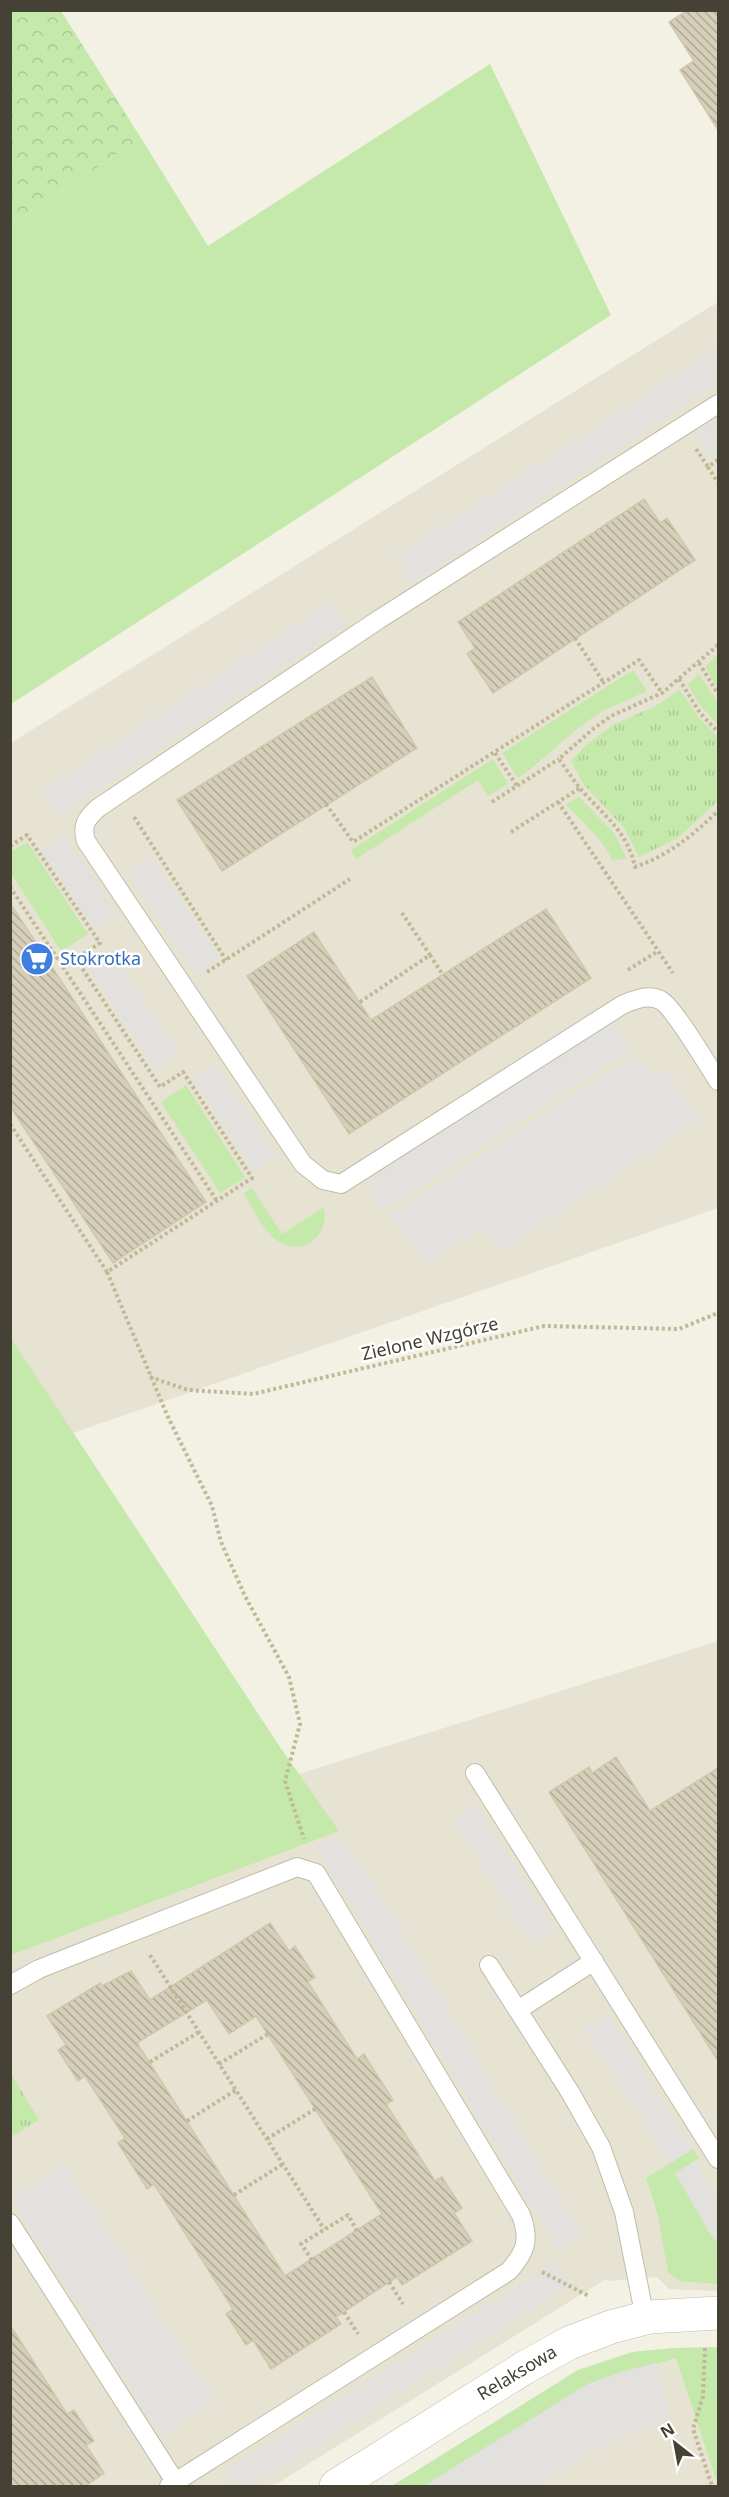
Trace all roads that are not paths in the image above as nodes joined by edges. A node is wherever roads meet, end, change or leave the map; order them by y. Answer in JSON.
{"nodes":[{"id":1,"x":718,"y":404,"type":"edge"},
{"id":2,"x":718,"y":1081,"type":"edge"},
{"id":3,"x":475,"y":1773,"type":"dead end"},
{"id":4,"x":594,"y":1961,"type":"junction"},
{"id":5,"x":489,"y":1965,"type":"dead end"},
{"id":6,"x":10,"y":1985,"type":"edge"},
{"id":7,"x":518,"y":2010,"type":"junction"},
{"id":8,"x":718,"y":2154,"type":"edge"},
{"id":9,"x":10,"y":2223,"type":"edge"},
{"id":10,"x":645,"y":2318,"type":"junction"},
{"id":11,"x":712,"y":2327,"type":"edge"},
{"id":12,"x":174,"y":2485,"type":"edge"},
{"id":13,"x":336,"y":2487,"type":"edge"}],
"edges":[{"from":1,"to":2,"type":"lane"},
{"from":3,"to":4,"type":"lane"},
{"from":4,"to":7,"type":"lane"},
{"from":4,"to":8,"type":"lane"},
{"from":5,"to":7,"type":"lane"},
{"from":6,"to":12,"type":"lane"},
{"from":7,"to":10,"type":"lane"},
{"from":9,"to":12,"type":"lane"},
{"from":10,"to":11,"type":"street","name":"Relaksowa"},
{"from":10,"to":13,"type":"street","name":"Relaksowa"}]}
